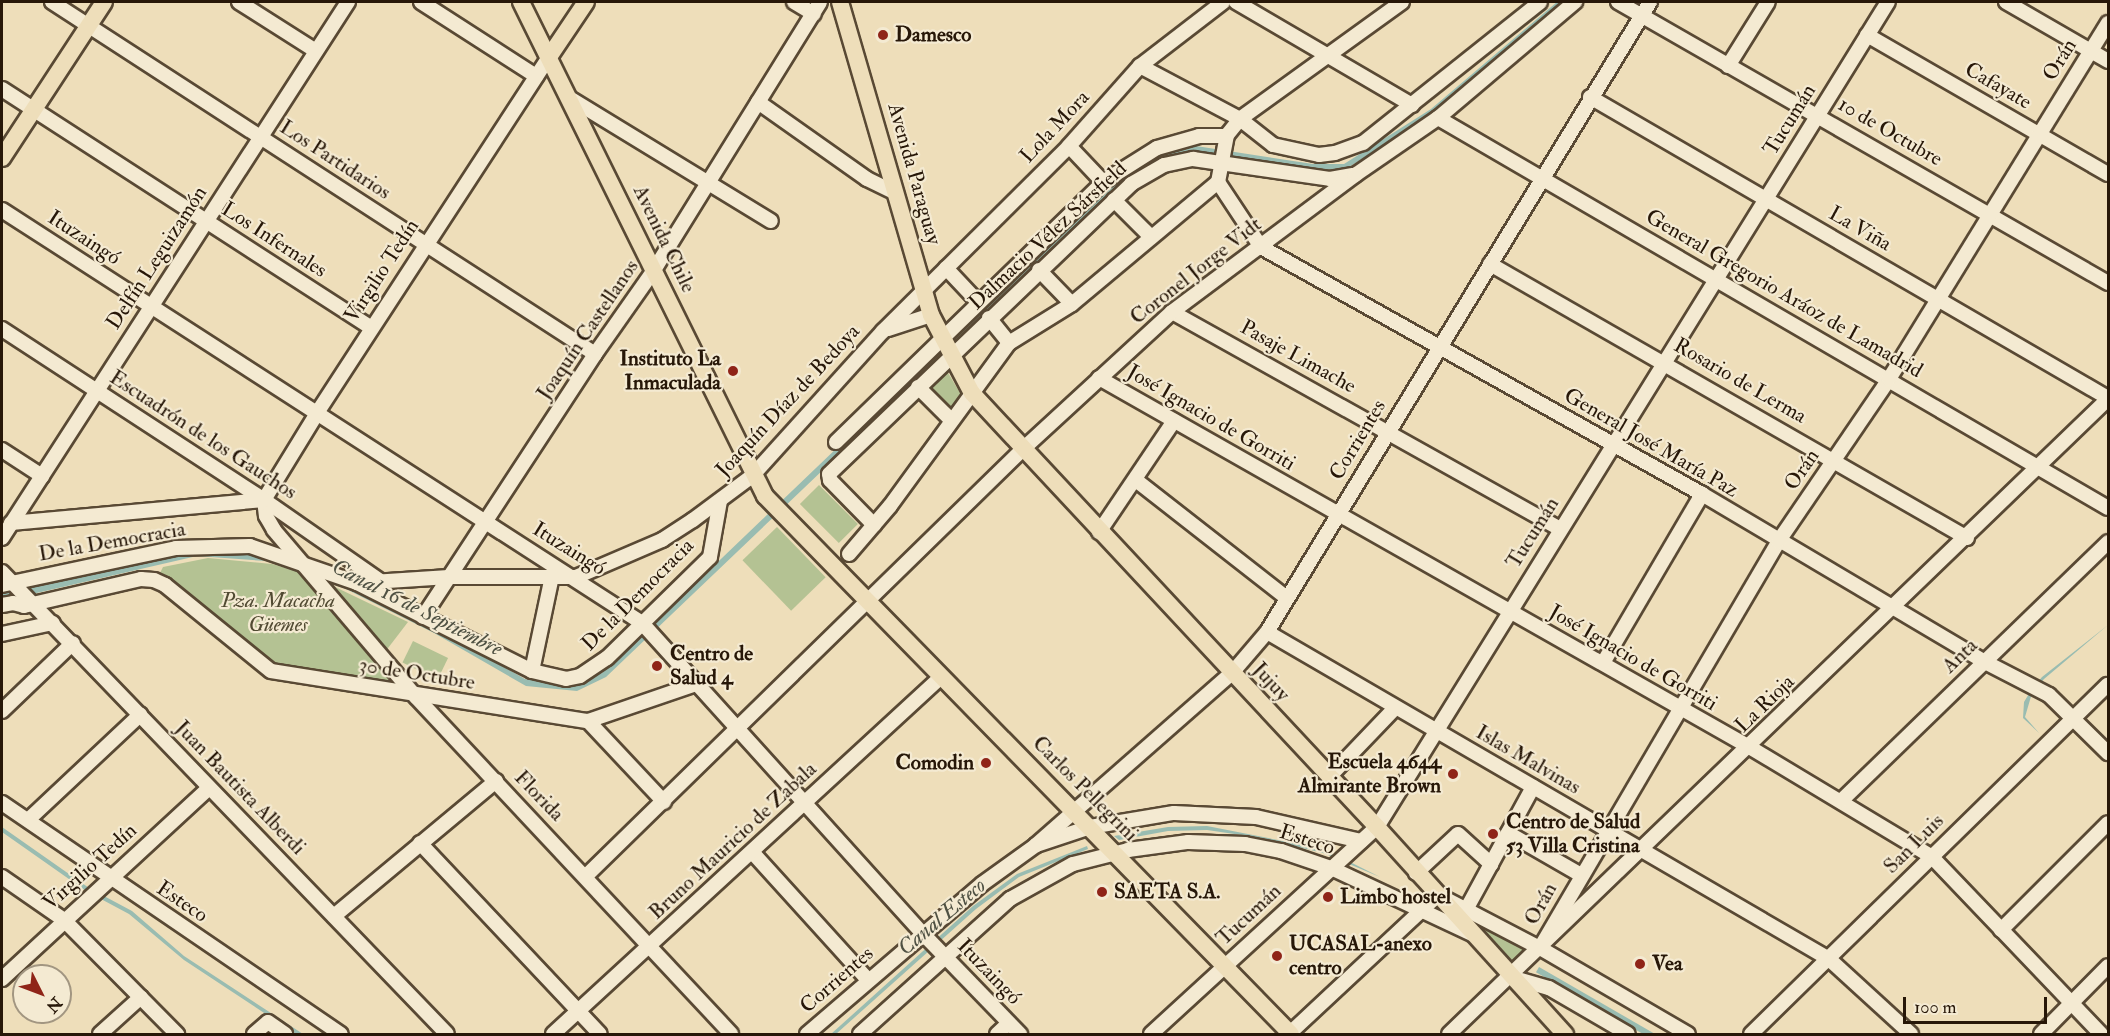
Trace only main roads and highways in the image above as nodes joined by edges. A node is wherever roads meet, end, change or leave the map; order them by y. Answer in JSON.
{"nodes":[{"id":1,"x":104,"y":2,"type":"edge"},
{"id":2,"x":521,"y":2,"type":"edge"},
{"id":3,"x":586,"y":2,"type":"edge"},
{"id":4,"x":840,"y":2,"type":"edge"},
{"id":5,"x":549,"y":57,"type":"junction"},
{"id":6,"x":2,"y":158,"type":"edge"},
{"id":7,"x":950,"y":356,"type":"joint"},
{"id":8,"x":845,"y":579,"type":"joint"},
{"id":9,"x":1290,"y":1034,"type":"edge"},
{"id":10,"x":1565,"y":1035,"type":"edge"}],
"edges":[{"from":1,"to":6,"type":"main road"},
{"from":2,"to":5,"type":"main road","name":"Avenida Chile"},
{"from":3,"to":5,"type":"main road","name":"Virgilio Tedín"},
{"from":4,"to":7,"type":"main road","name":"Avenida Paraguay"},
{"from":5,"to":8,"type":"main road","name":"Avenida Chile"},
{"from":7,"to":10,"type":"main road","name":"Jujuy"},
{"from":8,"to":9,"type":"main road","name":"Carlos Pellegrini"}]}
